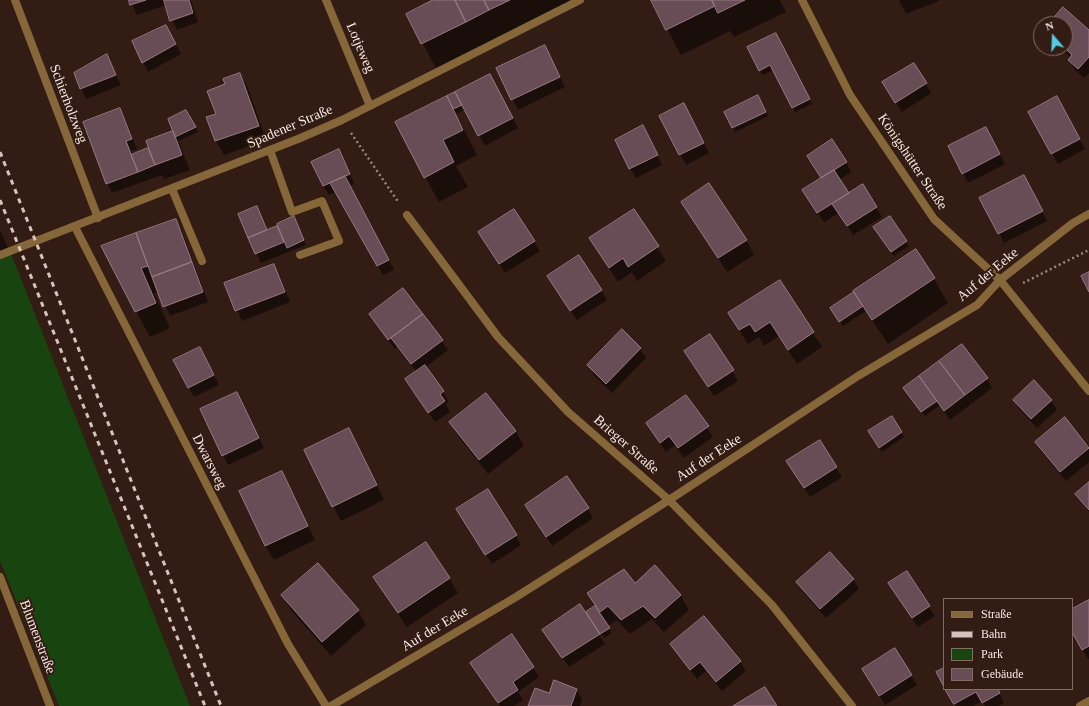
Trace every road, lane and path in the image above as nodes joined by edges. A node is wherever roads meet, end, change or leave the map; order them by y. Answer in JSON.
{"nodes":[{"id":1,"x":15,"y":0,"type":"edge"},
{"id":2,"x":326,"y":0,"type":"edge"},
{"id":3,"x":580,"y":0,"type":"edge"},
{"id":4,"x":802,"y":0,"type":"edge"},
{"id":5,"x":370,"y":106,"type":"junction"},
{"id":6,"x":342,"y":120,"type":"junction"},
{"id":7,"x":270,"y":150,"type":"junction"},
{"id":8,"x":172,"y":189,"type":"junction"},
{"id":9,"x":1089,"y":214,"type":"edge"},
{"id":10,"x":407,"y":215,"type":"joint"},
{"id":11,"x":98,"y":218,"type":"junction"},
{"id":12,"x":75,"y":227,"type":"junction"},
{"id":13,"x":1089,"y":250,"type":"edge"},
{"id":14,"x":0,"y":255,"type":"edge"},
{"id":15,"x":300,"y":255,"type":"dead end"},
{"id":16,"x":202,"y":260,"type":"dead end"},
{"id":17,"x":1000,"y":280,"type":"junction"},
{"id":18,"x":1009,"y":290,"type":"junction"},
{"id":19,"x":1089,"y":391,"type":"edge"},
{"id":20,"x":669,"y":500,"type":"junction"},
{"id":21,"x":0,"y":577,"type":"edge"},
{"id":22,"x":1089,"y":701,"type":"edge"},
{"id":23,"x":50,"y":706,"type":"edge"},
{"id":24,"x":326,"y":706,"type":"edge"},
{"id":25,"x":331,"y":706,"type":"edge"},
{"id":26,"x":852,"y":706,"type":"edge"},
{"id":27,"x":1080,"y":706,"type":"edge"}],
"edges":[{"from":1,"to":11,"type":"street","name":"Schierholzweg"},
{"from":2,"to":5,"type":"street","name":"Lotjeweg"},
{"from":3,"to":5,"type":"street","name":"Spadener Straße"},
{"from":4,"to":17,"type":"street","name":"Königshütter Straße"},
{"from":5,"to":6,"type":"street","name":"Spadener Straße"},
{"from":6,"to":7,"type":"street","name":"Spadener Straße"},
{"from":6,"to":10,"type":"path"},
{"from":7,"to":8,"type":"street","name":"Spadener Straße"},
{"from":7,"to":15,"type":"street"},
{"from":8,"to":11,"type":"street","name":"Spadener Straße"},
{"from":8,"to":16,"type":"street"},
{"from":9,"to":17,"type":"street","name":"Auf der Eeke"},
{"from":10,"to":20,"type":"street","name":"Brieger Straße"},
{"from":11,"to":12,"type":"street","name":"Spadener Straße"},
{"from":12,"to":14,"type":"street","name":"Spadener Straße"},
{"from":12,"to":24,"type":"street","name":"Dwarsweg"},
{"from":13,"to":18,"type":"path"},
{"from":17,"to":18,"type":"street","name":"Königshütter Straße"},
{"from":17,"to":20,"type":"street","name":"Auf der Eeke"},
{"from":18,"to":19,"type":"street","name":"Königshütter Straße"},
{"from":20,"to":25,"type":"street","name":"Auf der Eeke"},
{"from":20,"to":26,"type":"street","name":"Brieger Straße"},
{"from":21,"to":23,"type":"street","name":"Blumenstraße"},
{"from":22,"to":27,"type":"street"}]}
